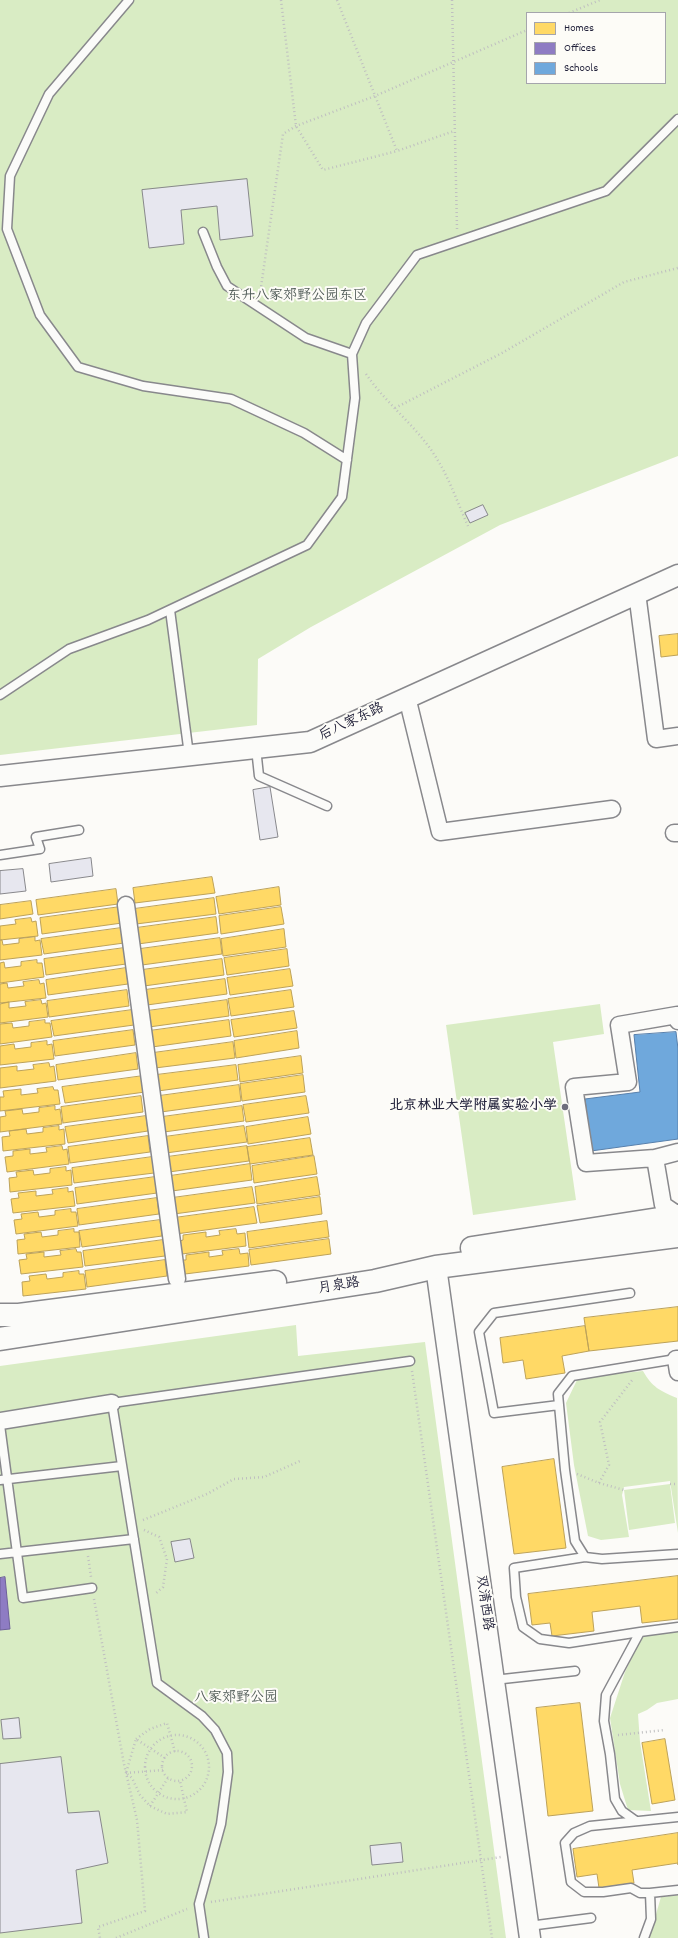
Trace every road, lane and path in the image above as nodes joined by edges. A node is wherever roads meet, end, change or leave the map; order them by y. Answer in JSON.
{"nodes":[{"id":1,"x":129,"y":0,"type":"edge"},
{"id":2,"x":281,"y":0,"type":"edge"},
{"id":3,"x":337,"y":0,"type":"edge"},
{"id":4,"x":452,"y":0,"type":"edge"},
{"id":5,"x":600,"y":0,"type":"edge"},
{"id":6,"x":571,"y":12,"type":"edge"},
{"id":7,"x":526,"y":30,"type":"edge"},
{"id":8,"x":454,"y":61,"type":"junction"},
{"id":9,"x":375,"y":96,"type":"junction"},
{"id":10,"x":678,"y":119,"type":"edge"},
{"id":11,"x":296,"y":126,"type":"junction"},
{"id":12,"x":454,"y":131,"type":"junction"},
{"id":13,"x":396,"y":151,"type":"junction"},
{"id":14,"x":203,"y":232,"type":"dead end"},
{"id":15,"x":458,"y":241,"type":"junction"},
{"id":16,"x":678,"y":268,"type":"edge"},
{"id":17,"x":258,"y":306,"type":"junction"},
{"id":18,"x":352,"y":354,"type":"junction"},
{"id":19,"x":395,"y":408,"type":"junction"},
{"id":20,"x":347,"y":460,"type":"junction"},
{"id":21,"x":468,"y":526,"type":"dead end"},
{"id":22,"x":678,"y":575,"type":"edge"},
{"id":23,"x":637,"y":594,"type":"junction"},
{"id":24,"x":170,"y":610,"type":"junction"},
{"id":25,"x":0,"y":695,"type":"edge"},
{"id":26,"x":407,"y":698,"type":"junction"},
{"id":27,"x":678,"y":736,"type":"edge"},
{"id":28,"x":256,"y":748,"type":"junction"},
{"id":29,"x":189,"y":756,"type":"junction"},
{"id":30,"x":0,"y":776,"type":"edge"},
{"id":31,"x":327,"y":806,"type":"dead end"},
{"id":32,"x":612,"y":809,"type":"dead end"},
{"id":33,"x":79,"y":830,"type":"dead end"},
{"id":34,"x":0,"y":855,"type":"edge"},
{"id":35,"x":126,"y":905,"type":"dead end"},
{"id":36,"x":678,"y":1021,"type":"edge"},
{"id":37,"x":678,"y":1152,"type":"edge"},
{"id":38,"x":655,"y":1158,"type":"junction"},
{"id":39,"x":678,"y":1216,"type":"edge"},
{"id":40,"x":678,"y":1236,"type":"edge"},
{"id":41,"x":436,"y":1267,"type":"junction"},
{"id":42,"x":177,"y":1279,"type":"dead end"},
{"id":43,"x":630,"y":1293,"type":"dead end"},
{"id":44,"x":1,"y":1309,"type":"edge"},
{"id":45,"x":3,"y":1339,"type":"edge"},
{"id":46,"x":410,"y":1361,"type":"joint"},
{"id":47,"x":677,"y":1363,"type":"edge"},
{"id":48,"x":644,"y":1364,"type":"junction"},
{"id":49,"x":112,"y":1403,"type":"junction"},
{"id":50,"x":559,"y":1405,"type":"junction"},
{"id":51,"x":0,"y":1421,"type":"edge"},
{"id":52,"x":0,"y":1425,"type":"edge"},
{"id":53,"x":300,"y":1461,"type":"dead end"},
{"id":54,"x":122,"y":1466,"type":"junction"},
{"id":55,"x":565,"y":1470,"type":"junction"},
{"id":56,"x":4,"y":1480,"type":"edge"},
{"id":57,"x":599,"y":1483,"type":"junction"},
{"id":58,"x":670,"y":1484,"type":"dead end"},
{"id":59,"x":678,"y":1484,"type":"edge"},
{"id":60,"x":624,"y":1490,"type":"dead end"},
{"id":61,"x":131,"y":1524,"type":"junction"},
{"id":62,"x":134,"y":1539,"type":"junction"},
{"id":63,"x":87,"y":1545,"type":"junction"},
{"id":64,"x":18,"y":1552,"type":"junction"},
{"id":65,"x":0,"y":1554,"type":"edge"},
{"id":66,"x":678,"y":1554,"type":"edge"},
{"id":67,"x":585,"y":1557,"type":"junction"},
{"id":68,"x":92,"y":1588,"type":"junction"},
{"id":69,"x":145,"y":1601,"type":"junction"},
{"id":70,"x":678,"y":1627,"type":"edge"},
{"id":71,"x":640,"y":1632,"type":"junction"},
{"id":72,"x":575,"y":1671,"type":"dead end"},
{"id":73,"x":494,"y":1680,"type":"junction"},
{"id":74,"x":665,"y":1730,"type":"dead end"},
{"id":75,"x":170,"y":1737,"type":"junction"},
{"id":76,"x":606,"y":1737,"type":"junction"},
{"id":77,"x":136,"y":1739,"type":"junction"},
{"id":78,"x":151,"y":1749,"type":"junction"},
{"id":79,"x":175,"y":1752,"type":"junction"},
{"id":80,"x":165,"y":1758,"type":"junction"},
{"id":81,"x":163,"y":1770,"type":"junction"},
{"id":82,"x":146,"y":1771,"type":"junction"},
{"id":83,"x":126,"y":1773,"type":"junction"},
{"id":84,"x":168,"y":1778,"type":"junction"},
{"id":85,"x":180,"y":1780,"type":"junction"},
{"id":86,"x":158,"y":1793,"type":"junction"},
{"id":87,"x":183,"y":1798,"type":"junction"},
{"id":88,"x":150,"y":1806,"type":"junction"},
{"id":89,"x":678,"y":1817,"type":"edge"},
{"id":90,"x":636,"y":1821,"type":"junction"},
{"id":91,"x":501,"y":1856,"type":"dead end"},
{"id":92,"x":481,"y":1859,"type":"junction"},
{"id":93,"x":678,"y":1890,"type":"edge"},
{"id":94,"x":650,"y":1893,"type":"junction"},
{"id":95,"x":199,"y":1904,"type":"junction"},
{"id":96,"x":591,"y":1918,"type":"dead end"},
{"id":97,"x":529,"y":1932,"type":"edge"},
{"id":98,"x":100,"y":1938,"type":"edge"},
{"id":99,"x":116,"y":1938,"type":"edge"},
{"id":100,"x":204,"y":1938,"type":"edge"},
{"id":101,"x":492,"y":1938,"type":"edge"},
{"id":102,"x":644,"y":1938,"type":"edge"}],
"edges":[{"from":1,"to":20,"type":"lane"},
{"from":2,"to":11,"type":"path"},
{"from":3,"to":9,"type":"path"},
{"from":4,"to":8,"type":"path"},
{"from":5,"to":6,"type":"path"},
{"from":7,"to":8,"type":"path"},
{"from":8,"to":9,"type":"path"},
{"from":8,"to":12,"type":"path"},
{"from":9,"to":11,"type":"path"},
{"from":9,"to":13,"type":"path"},
{"from":10,"to":15,"type":"lane"},
{"from":11,"to":13,"type":"path"},
{"from":11,"to":17,"type":"path"},
{"from":12,"to":13,"type":"path"},
{"from":12,"to":15,"type":"path"},
{"from":14,"to":17,"type":"lane"},
{"from":15,"to":18,"type":"lane"},
{"from":16,"to":19,"type":"path"},
{"from":17,"to":18,"type":"lane"},
{"from":18,"to":19,"type":"path"},
{"from":18,"to":20,"type":"lane"},
{"from":19,"to":21,"type":"path"},
{"from":20,"to":24,"type":"lane"},
{"from":22,"to":23,"type":"street","name":"后八家东路"},
{"from":23,"to":26,"type":"street","name":"后八家东路"},
{"from":23,"to":27,"type":"street"},
{"from":24,"to":25,"type":"lane"},
{"from":24,"to":29,"type":"lane"},
{"from":26,"to":28,"type":"street","name":"后八家东路"},
{"from":26,"to":32,"type":"street"},
{"from":28,"to":29,"type":"street","name":"后八家东路"},
{"from":28,"to":31,"type":"lane"},
{"from":29,"to":30,"type":"street","name":"后八家东路"},
{"from":33,"to":34,"type":"lane"},
{"from":35,"to":42,"type":"street"},
{"from":36,"to":38,"type":"street"},
{"from":37,"to":38,"type":"street"},
{"from":38,"to":39,"type":"street"},
{"from":39,"to":44,"type":"main road","name":"月泉路"},
{"from":40,"to":41,"type":"main road","name":"月泉路"},
{"from":41,"to":45,"type":"main road","name":"月泉路"},
{"from":41,"to":73,"type":"street","name":"双清西路"},
{"from":43,"to":50,"type":"lane"},
{"from":44,"to":45,"type":"main road"},
{"from":46,"to":49,"type":"lane"},
{"from":46,"to":92,"type":"path"},
{"from":47,"to":48,"type":"lane"},
{"from":48,"to":50,"type":"lane"},
{"from":48,"to":57,"type":"path"},
{"from":49,"to":51,"type":"street"},
{"from":49,"to":54,"type":"lane"},
{"from":50,"to":55,"type":"lane"},
{"from":52,"to":56,"type":"lane"},
{"from":53,"to":61,"type":"path"},
{"from":54,"to":56,"type":"lane"},
{"from":54,"to":61,"type":"lane"},
{"from":55,"to":57,"type":"path"},
{"from":55,"to":67,"type":"lane"},
{"from":56,"to":64,"type":"lane"},
{"from":57,"to":60,"type":"path"},
{"from":58,"to":59,"type":"path"},
{"from":61,"to":62,"type":"lane"},
{"from":61,"to":69,"type":"path"},
{"from":62,"to":63,"type":"lane"},
{"from":62,"to":69,"type":"lane"},
{"from":63,"to":64,"type":"lane"},
{"from":63,"to":68,"type":"path"},
{"from":64,"to":65,"type":"lane"},
{"from":64,"to":68,"type":"lane"},
{"from":66,"to":67,"type":"lane"},
{"from":67,"to":71,"type":"lane"},
{"from":68,"to":83,"type":"path"},
{"from":69,"to":95,"type":"lane"},
{"from":70,"to":71,"type":"lane"},
{"from":71,"to":76,"type":"lane"},
{"from":72,"to":73,"type":"lane"},
{"from":73,"to":97,"type":"street","name":"双清西路"},
{"from":74,"to":76,"type":"path"},
{"from":75,"to":77,"type":"path"},
{"from":75,"to":78,"type":"path"},
{"from":75,"to":79,"type":"path"},
{"from":75,"to":87,"type":"path"},
{"from":76,"to":90,"type":"lane"},
{"from":77,"to":78,"type":"path"},
{"from":77,"to":83,"type":"path"},
{"from":78,"to":80,"type":"path"},
{"from":78,"to":82,"type":"path"},
{"from":79,"to":80,"type":"path"},
{"from":79,"to":85,"type":"path"},
{"from":80,"to":81,"type":"path"},
{"from":81,"to":82,"type":"path"},
{"from":81,"to":84,"type":"path"},
{"from":82,"to":83,"type":"path"},
{"from":82,"to":86,"type":"path"},
{"from":83,"to":88,"type":"path"},
{"from":83,"to":98,"type":"path"},
{"from":84,"to":85,"type":"path"},
{"from":84,"to":86,"type":"path"},
{"from":85,"to":87,"type":"path"},
{"from":86,"to":87,"type":"path"},
{"from":86,"to":88,"type":"path"},
{"from":87,"to":88,"type":"path"},
{"from":89,"to":90,"type":"lane"},
{"from":90,"to":94,"type":"lane"},
{"from":91,"to":92,"type":"path"},
{"from":92,"to":95,"type":"path"},
{"from":92,"to":101,"type":"path"},
{"from":93,"to":94,"type":"lane"},
{"from":94,"to":102,"type":"lane"},
{"from":95,"to":99,"type":"path"},
{"from":95,"to":100,"type":"lane"},
{"from":96,"to":97,"type":"lane"}]}
